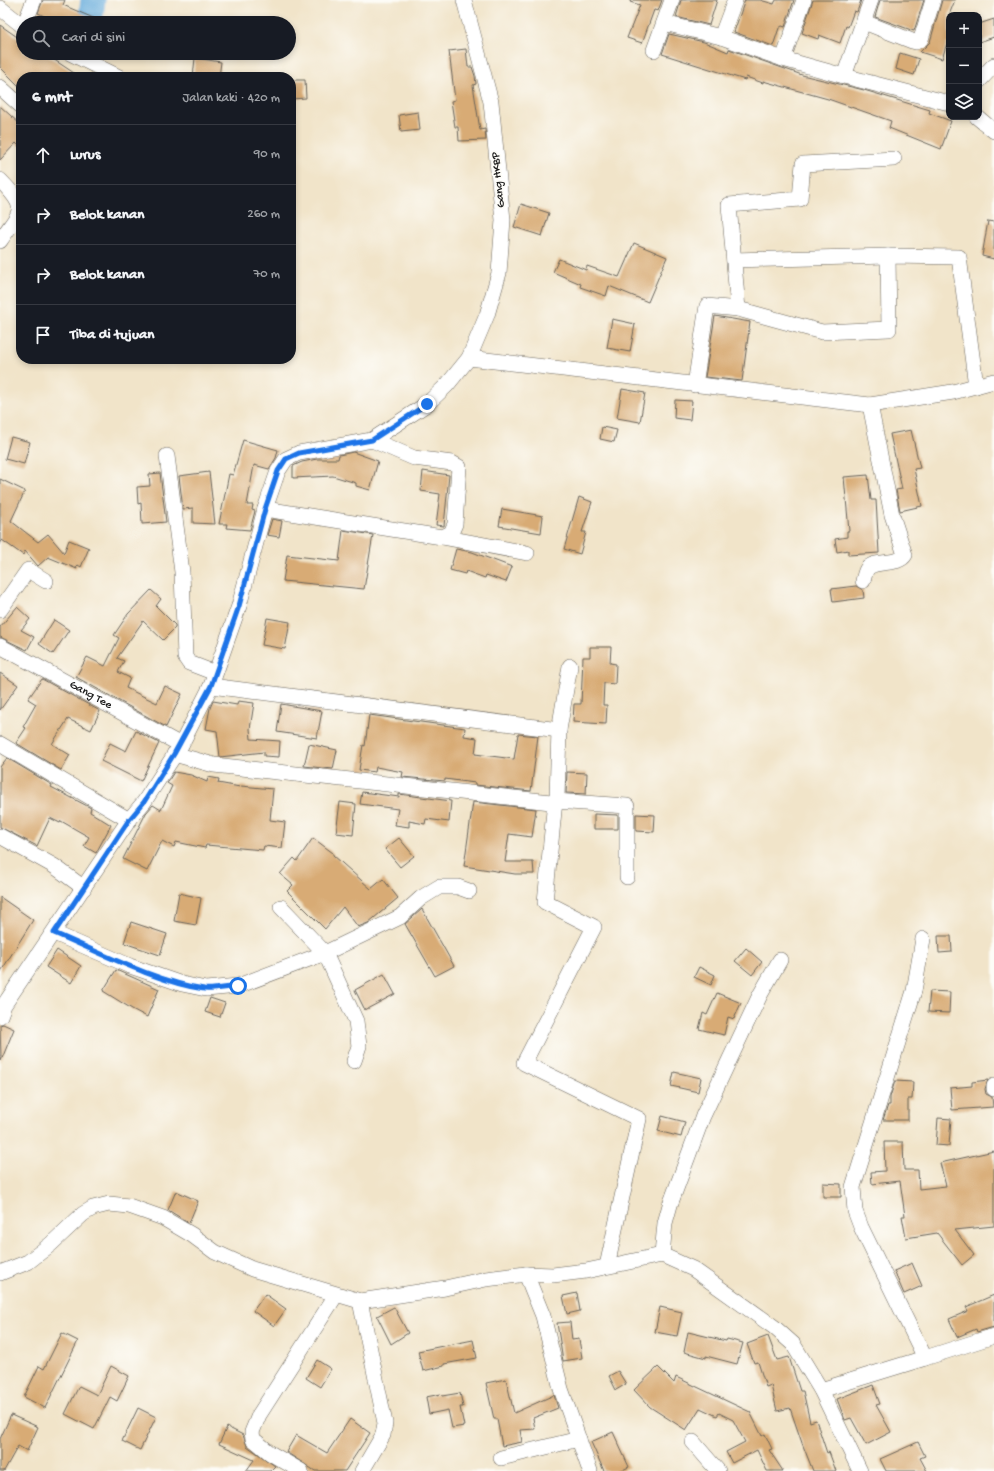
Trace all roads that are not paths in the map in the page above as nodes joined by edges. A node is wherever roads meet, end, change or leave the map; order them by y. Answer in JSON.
{"nodes":[{"id":1,"x":34,"y":0,"type":"edge"},
{"id":2,"x":464,"y":0,"type":"edge"},
{"id":3,"x":672,"y":0,"type":"edge"},
{"id":4,"x":735,"y":0,"type":"edge"},
{"id":5,"x":804,"y":0,"type":"edge"},
{"id":6,"x":871,"y":0,"type":"edge"},
{"id":7,"x":933,"y":0,"type":"edge"},
{"id":8,"x":0,"y":8,"type":"edge"},
{"id":9,"x":28,"y":16,"type":"edge"},
{"id":10,"x":16,"y":21,"type":"edge"},
{"id":11,"x":864,"y":22,"type":"junction"},
{"id":12,"x":664,"y":23,"type":"junction"},
{"id":13,"x":721,"y":37,"type":"junction"},
{"id":14,"x":654,"y":50,"type":"dead end"},
{"id":15,"x":783,"y":59,"type":"junction"},
{"id":16,"x":84,"y":60,"type":"edge"},
{"id":17,"x":994,"y":65,"type":"edge"},
{"id":18,"x":109,"y":72,"type":"edge"},
{"id":19,"x":844,"y":76,"type":"junction"},
{"id":20,"x":982,"y":78,"type":"edge"},
{"id":21,"x":0,"y":87,"type":"edge"},
{"id":22,"x":16,"y":101,"type":"edge"},
{"id":23,"x":946,"y":102,"type":"edge"},
{"id":24,"x":981,"y":120,"type":"edge"},
{"id":25,"x":994,"y":131,"type":"edge"},
{"id":26,"x":894,"y":159,"type":"dead end"},
{"id":27,"x":0,"y":180,"type":"edge"},
{"id":28,"x":16,"y":199,"type":"edge"},
{"id":29,"x":16,"y":221,"type":"edge"},
{"id":30,"x":0,"y":241,"type":"edge"},
{"id":31,"x":888,"y":256,"type":"junction"},
{"id":32,"x":734,"y":260,"type":"junction"},
{"id":33,"x":738,"y":310,"type":"junction"},
{"id":34,"x":469,"y":358,"type":"junction"},
{"id":35,"x":994,"y":381,"type":"edge"},
{"id":36,"x":695,"y":384,"type":"junction"},
{"id":37,"x":976,"y":386,"type":"junction"},
{"id":38,"x":870,"y":405,"type":"junction"},
{"id":39,"x":372,"y":440,"type":"junction"},
{"id":40,"x":167,"y":456,"type":"dead end"},
{"id":41,"x":265,"y":509,"type":"junction"},
{"id":42,"x":442,"y":537,"type":"junction"},
{"id":43,"x":527,"y":553,"type":"dead end"},
{"id":44,"x":46,"y":581,"type":"dead end"},
{"id":45,"x":862,"y":581,"type":"dead end"},
{"id":46,"x":0,"y":610,"type":"edge"},
{"id":47,"x":0,"y":646,"type":"edge"},
{"id":48,"x":570,"y":666,"type":"dead end"},
{"id":49,"x":213,"y":680,"type":"junction"},
{"id":50,"x":559,"y":730,"type":"junction"},
{"id":51,"x":0,"y":744,"type":"edge"},
{"id":52,"x":177,"y":749,"type":"junction"},
{"id":53,"x":555,"y":801,"type":"junction"},
{"id":54,"x":129,"y":820,"type":"junction"},
{"id":55,"x":0,"y":836,"type":"edge"},
{"id":56,"x":627,"y":877,"type":"dead end"},
{"id":57,"x":84,"y":888,"type":"junction"},
{"id":58,"x":469,"y":891,"type":"dead end"},
{"id":59,"x":281,"y":908,"type":"dead end"},
{"id":60,"x":54,"y":933,"type":"junction"},
{"id":61,"x":923,"y":939,"type":"dead end"},
{"id":62,"x":325,"y":954,"type":"junction"},
{"id":63,"x":780,"y":960,"type":"dead end"},
{"id":64,"x":0,"y":1016,"type":"edge"},
{"id":65,"x":354,"y":1061,"type":"dead end"},
{"id":66,"x":662,"y":1255,"type":"junction"},
{"id":67,"x":607,"y":1266,"type":"junction"},
{"id":68,"x":0,"y":1273,"type":"edge"},
{"id":69,"x":526,"y":1274,"type":"junction"},
{"id":70,"x":336,"y":1294,"type":"junction"},
{"id":71,"x":360,"y":1301,"type":"junction"},
{"id":72,"x":994,"y":1336,"type":"edge"},
{"id":73,"x":925,"y":1358,"type":"junction"},
{"id":74,"x":821,"y":1390,"type":"junction"},
{"id":75,"x":579,"y":1439,"type":"junction"},
{"id":76,"x":693,"y":1442,"type":"dead end"},
{"id":77,"x":501,"y":1458,"type":"dead end"},
{"id":78,"x":301,"y":1471,"type":"edge"},
{"id":79,"x":362,"y":1471,"type":"edge"},
{"id":80,"x":590,"y":1471,"type":"edge"},
{"id":81,"x":718,"y":1471,"type":"edge"},
{"id":82,"x":860,"y":1471,"type":"edge"}],
"edges":[{"from":1,"to":9,"type":"street"},
{"from":2,"to":34,"type":"street","name":"Gang HKBP"},
{"from":3,"to":12,"type":"street"},
{"from":4,"to":13,"type":"street"},
{"from":5,"to":15,"type":"street"},
{"from":6,"to":11,"type":"street"},
{"from":7,"to":11,"type":"street"},
{"from":8,"to":10,"type":"street"},
{"from":11,"to":19,"type":"street"},
{"from":12,"to":13,"type":"street"},
{"from":12,"to":14,"type":"street"},
{"from":13,"to":15,"type":"street"},
{"from":15,"to":19,"type":"street"},
{"from":16,"to":18,"type":"street"},
{"from":17,"to":20,"type":"street"},
{"from":19,"to":23,"type":"street"},
{"from":21,"to":22,"type":"street"},
{"from":24,"to":25,"type":"street"},
{"from":26,"to":32,"type":"street"},
{"from":27,"to":28,"type":"street"},
{"from":29,"to":30,"type":"street"},
{"from":31,"to":32,"type":"street"},
{"from":31,"to":33,"type":"street"},
{"from":31,"to":37,"type":"street"},
{"from":32,"to":33,"type":"street"},
{"from":33,"to":36,"type":"street"},
{"from":34,"to":36,"type":"street"},
{"from":34,"to":39,"type":"street","name":"Gang HKBP"},
{"from":35,"to":37,"type":"street"},
{"from":36,"to":38,"type":"street"},
{"from":37,"to":38,"type":"street"},
{"from":38,"to":45,"type":"street"},
{"from":39,"to":41,"type":"street"},
{"from":39,"to":42,"type":"street"},
{"from":40,"to":49,"type":"street"},
{"from":41,"to":42,"type":"street"},
{"from":41,"to":49,"type":"street"},
{"from":42,"to":43,"type":"street"},
{"from":44,"to":46,"type":"street"},
{"from":47,"to":52,"type":"street","name":"Gang Tee"},
{"from":48,"to":50,"type":"street"},
{"from":49,"to":50,"type":"street"},
{"from":49,"to":52,"type":"street"},
{"from":50,"to":53,"type":"street"},
{"from":51,"to":54,"type":"street"},
{"from":52,"to":53,"type":"street","name":"Gang Tee"},
{"from":52,"to":54,"type":"street"},
{"from":53,"to":56,"type":"street","name":"Gang Tee"},
{"from":53,"to":67,"type":"street"},
{"from":54,"to":57,"type":"street"},
{"from":55,"to":57,"type":"street"},
{"from":57,"to":60,"type":"street"},
{"from":58,"to":62,"type":"street"},
{"from":59,"to":62,"type":"street"},
{"from":60,"to":62,"type":"street"},
{"from":60,"to":64,"type":"street"},
{"from":61,"to":73,"type":"street"},
{"from":62,"to":65,"type":"street"},
{"from":63,"to":66,"type":"street"},
{"from":66,"to":67,"type":"street"},
{"from":66,"to":74,"type":"street"},
{"from":67,"to":69,"type":"street"},
{"from":68,"to":70,"type":"street"},
{"from":69,"to":71,"type":"street"},
{"from":69,"to":75,"type":"street"},
{"from":70,"to":71,"type":"street"},
{"from":70,"to":78,"type":"street"},
{"from":71,"to":79,"type":"street"},
{"from":72,"to":73,"type":"street"},
{"from":73,"to":74,"type":"street"},
{"from":74,"to":82,"type":"street"},
{"from":75,"to":77,"type":"street"},
{"from":75,"to":80,"type":"street"},
{"from":76,"to":81,"type":"street"}]}
